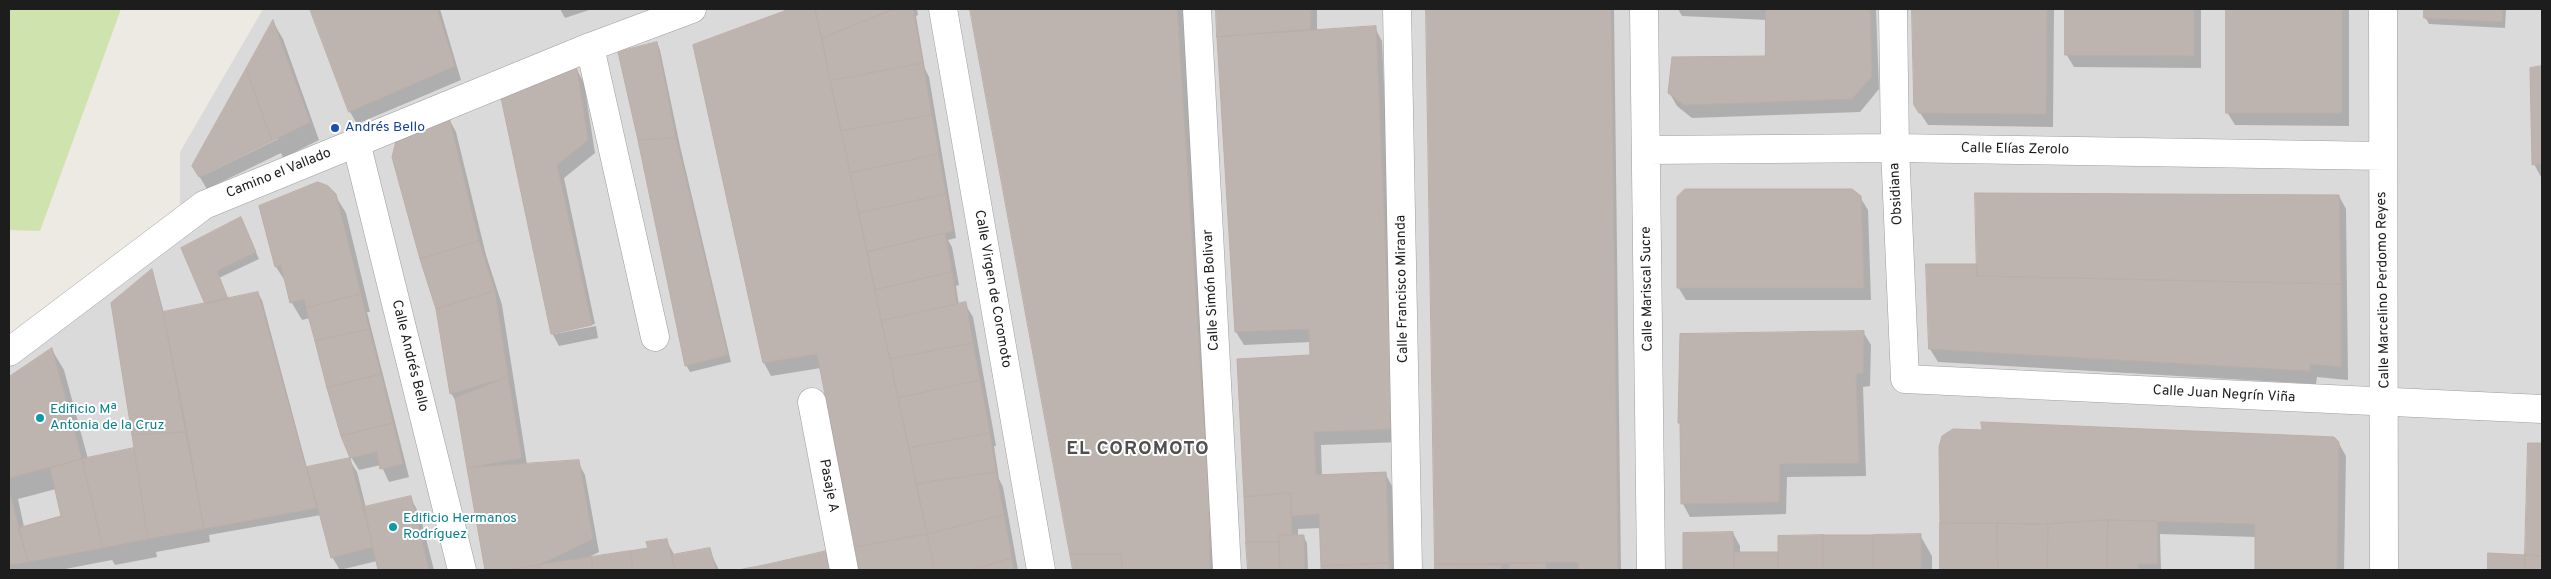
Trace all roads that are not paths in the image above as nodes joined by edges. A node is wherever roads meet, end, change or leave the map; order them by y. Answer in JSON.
{"nodes":[{"id":1,"x":692,"y":9,"type":"edge"},
{"id":2,"x":943,"y":9,"type":"edge"},
{"id":3,"x":1197,"y":9,"type":"edge"},
{"id":4,"x":1397,"y":9,"type":"edge"},
{"id":5,"x":1644,"y":9,"type":"edge"},
{"id":6,"x":1893,"y":9,"type":"edge"},
{"id":7,"x":2383,"y":9,"type":"edge"},
{"id":8,"x":590,"y":47,"type":"junction"},
{"id":9,"x":356,"y":142,"type":"junction"},
{"id":10,"x":1895,"y":148,"type":"junction"},
{"id":11,"x":1646,"y":150,"type":"junction"},
{"id":12,"x":2382,"y":156,"type":"junction"},
{"id":13,"x":655,"y":337,"type":"dead end"},
{"id":14,"x":9,"y":352,"type":"edge"},
{"id":15,"x":1905,"y":379,"type":"joint"},
{"id":16,"x":812,"y":402,"type":"dead end"},
{"id":17,"x":2385,"y":403,"type":"junction"},
{"id":18,"x":2542,"y":409,"type":"edge"},
{"id":19,"x":462,"y":570,"type":"edge"},
{"id":20,"x":844,"y":570,"type":"edge"},
{"id":21,"x":1042,"y":570,"type":"edge"},
{"id":22,"x":1227,"y":570,"type":"edge"},
{"id":23,"x":1408,"y":570,"type":"edge"},
{"id":24,"x":1651,"y":570,"type":"edge"},
{"id":25,"x":2384,"y":570,"type":"edge"}],
"edges":[{"from":1,"to":8,"type":"street","name":"Camino el Vallado"},
{"from":2,"to":21,"type":"street","name":"Calle Virgen de Coromoto"},
{"from":3,"to":22,"type":"street","name":"Calle Simón Bolivar"},
{"from":4,"to":23,"type":"street","name":"Calle Francisco Miranda"},
{"from":5,"to":11,"type":"street","name":"Calle Mariscal Sucre"},
{"from":6,"to":10,"type":"street","name":"Obsidiana"},
{"from":7,"to":12,"type":"street","name":"Calle Marcelino Perdomo Reyes"},
{"from":8,"to":9,"type":"street","name":"Camino el Vallado"},
{"from":8,"to":13,"type":"street"},
{"from":9,"to":14,"type":"street","name":"Camino el Vallado"},
{"from":9,"to":19,"type":"street","name":"Calle Andrés Bello"},
{"from":10,"to":11,"type":"street","name":"Calle Elías Zerolo"},
{"from":10,"to":12,"type":"street","name":"Calle Elías Zerolo"},
{"from":10,"to":15,"type":"street","name":"Obsidiana"},
{"from":11,"to":24,"type":"street","name":"Calle Mariscal Sucre"},
{"from":12,"to":17,"type":"street","name":"Calle Marcelino Perdomo Reyes"},
{"from":15,"to":17,"type":"street","name":"Calle Juan Negrín Viña"},
{"from":16,"to":20,"type":"street","name":"Pasaje A"},
{"from":17,"to":18,"type":"street","name":"Calle Juan Negrín Viña"},
{"from":17,"to":25,"type":"street","name":"Calle Marcelino Perdomo Reyes"}]}
